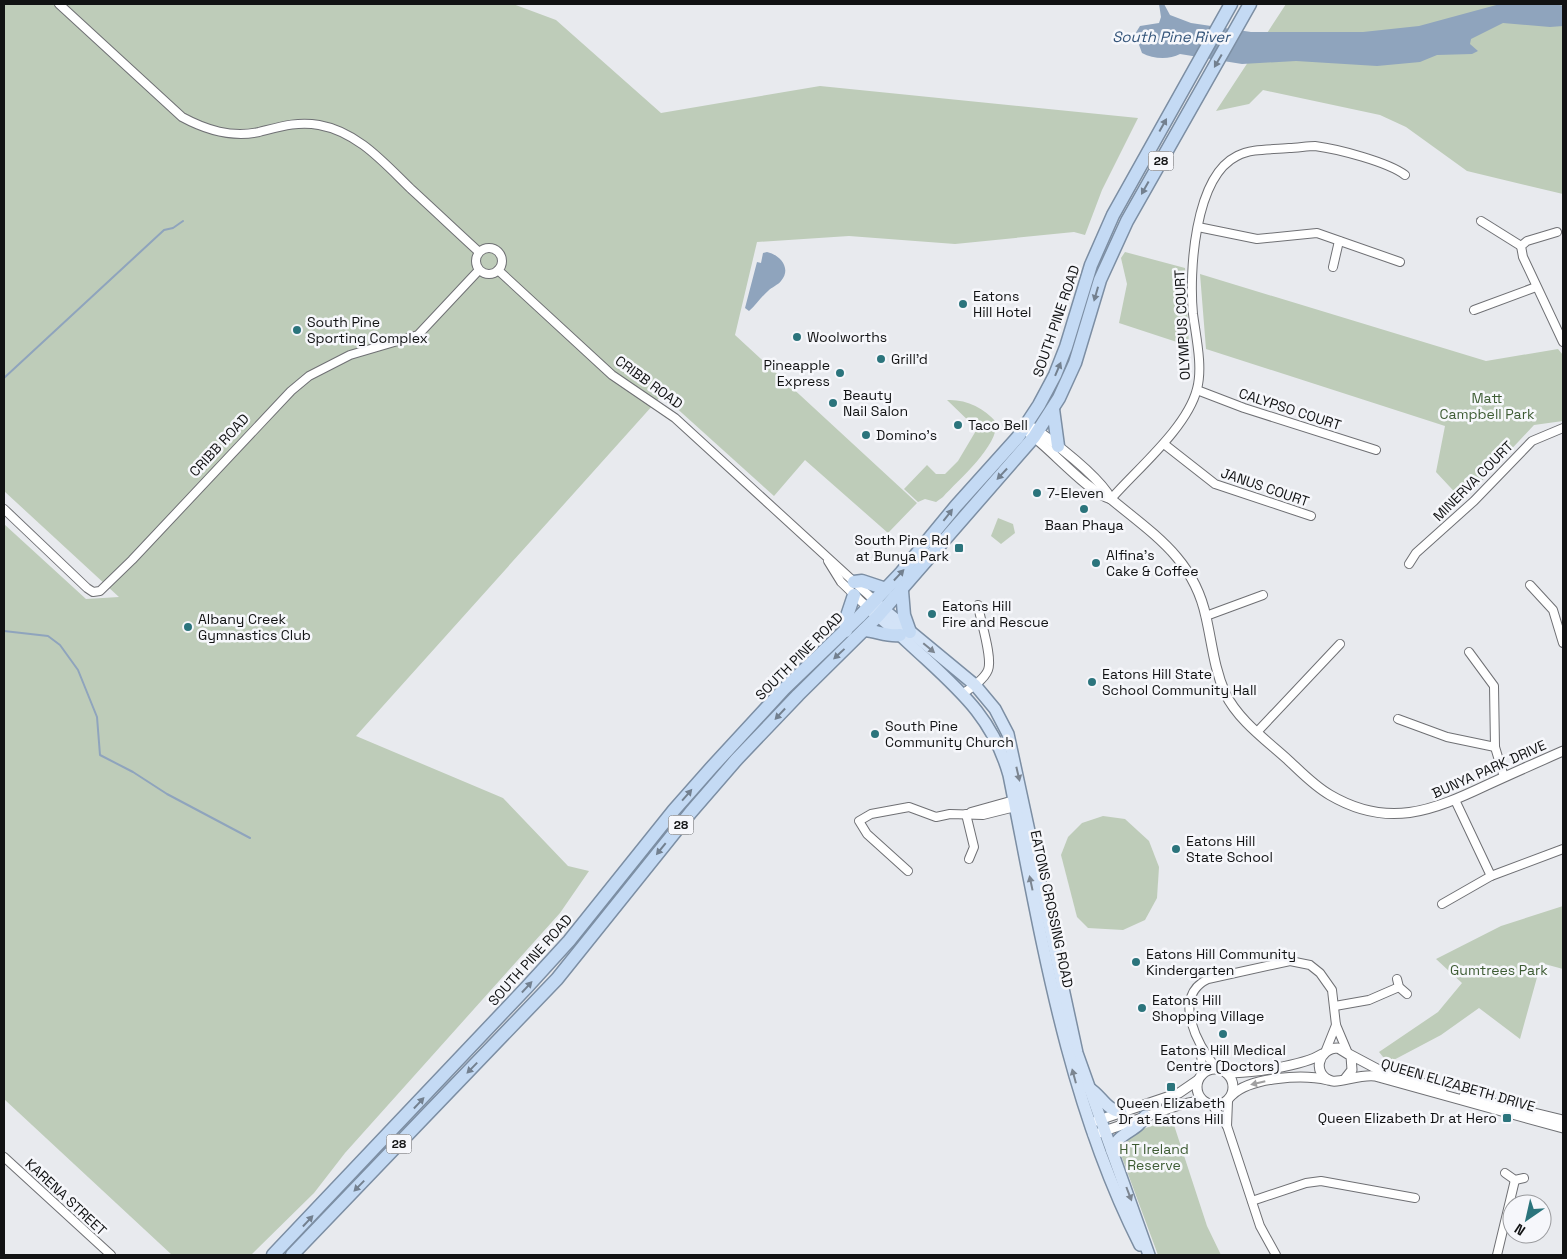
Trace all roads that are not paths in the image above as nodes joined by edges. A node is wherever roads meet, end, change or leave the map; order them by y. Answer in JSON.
{"nodes":[{"id":1,"x":59,"y":4,"type":"edge"},
{"id":2,"x":1232,"y":4,"type":"edge"},
{"id":3,"x":1250,"y":4,"type":"edge"},
{"id":4,"x":1405,"y":175,"type":"dead end"},
{"id":5,"x":1481,"y":221,"type":"dead end"},
{"id":6,"x":1198,"y":227,"type":"junction"},
{"id":7,"x":1557,"y":232,"type":"dead end"},
{"id":8,"x":1339,"y":240,"type":"junction"},
{"id":9,"x":1521,"y":246,"type":"junction"},
{"id":10,"x":479,"y":252,"type":"junction"},
{"id":11,"x":1400,"y":262,"type":"dead end"},
{"id":12,"x":1333,"y":267,"type":"dead end"},
{"id":13,"x":479,"y":270,"type":"junction"},
{"id":14,"x":498,"y":270,"type":"junction"},
{"id":15,"x":1536,"y":287,"type":"junction"},
{"id":16,"x":1474,"y":310,"type":"dead end"},
{"id":17,"x":1563,"y":342,"type":"edge"},
{"id":18,"x":1198,"y":390,"type":"junction"},
{"id":19,"x":1053,"y":409,"type":"junction"},
{"id":20,"x":1563,"y":428,"type":"edge"},
{"id":21,"x":1031,"y":430,"type":"junction"},
{"id":22,"x":1164,"y":444,"type":"junction"},
{"id":23,"x":1058,"y":446,"type":"junction"},
{"id":24,"x":1376,"y":450,"type":"dead end"},
{"id":25,"x":1111,"y":499,"type":"junction"},
{"id":26,"x":4,"y":509,"type":"edge"},
{"id":27,"x":1311,"y":516,"type":"dead end"},
{"id":28,"x":827,"y":559,"type":"junction"},
{"id":29,"x":1409,"y":564,"type":"dead end"},
{"id":30,"x":854,"y":582,"type":"junction"},
{"id":31,"x":1530,"y":585,"type":"dead end"},
{"id":32,"x":886,"y":589,"type":"junction"},
{"id":33,"x":902,"y":590,"type":"junction"},
{"id":34,"x":1263,"y":595,"type":"dead end"},
{"id":35,"x":854,"y":596,"type":"junction"},
{"id":36,"x":978,"y":605,"type":"dead end"},
{"id":37,"x":876,"y":609,"type":"junction"},
{"id":38,"x":1206,"y":616,"type":"junction"},
{"id":39,"x":864,"y":630,"type":"junction"},
{"id":40,"x":846,"y":631,"type":"junction"},
{"id":41,"x":905,"y":633,"type":"junction"},
{"id":42,"x":1340,"y":644,"type":"dead end"},
{"id":43,"x":1563,"y":644,"type":"edge"},
{"id":44,"x":1469,"y":652,"type":"dead end"},
{"id":45,"x":975,"y":684,"type":"junction"},
{"id":46,"x":962,"y":694,"type":"junction"},
{"id":47,"x":1398,"y":720,"type":"dead end"},
{"id":48,"x":1257,"y":732,"type":"junction"},
{"id":49,"x":1495,"y":747,"type":"junction"},
{"id":50,"x":1563,"y":751,"type":"edge"},
{"id":51,"x":1504,"y":777,"type":"junction"},
{"id":52,"x":1455,"y":800,"type":"junction"},
{"id":53,"x":1014,"y":804,"type":"junction"},
{"id":54,"x":966,"y":814,"type":"junction"},
{"id":55,"x":1563,"y":849,"type":"edge"},
{"id":56,"x":969,"y":859,"type":"dead end"},
{"id":57,"x":908,"y":871,"type":"dead end"},
{"id":58,"x":1491,"y":876,"type":"junction"},
{"id":59,"x":1442,"y":904,"type":"dead end"},
{"id":60,"x":1398,"y":979,"type":"dead end"},
{"id":61,"x":1399,"y":987,"type":"junction"},
{"id":62,"x":1406,"y":994,"type":"dead end"},
{"id":63,"x":1335,"y":1006,"type":"junction"},
{"id":64,"x":1336,"y":1025,"type":"junction"},
{"id":65,"x":1201,"y":1048,"type":"junction"},
{"id":66,"x":1325,"y":1051,"type":"junction"},
{"id":67,"x":1348,"y":1052,"type":"junction"},
{"id":68,"x":1221,"y":1071,"type":"junction"},
{"id":69,"x":1200,"y":1078,"type":"junction"},
{"id":70,"x":1345,"y":1079,"type":"junction"},
{"id":71,"x":1331,"y":1081,"type":"junction"},
{"id":72,"x":1088,"y":1088,"type":"junction"},
{"id":73,"x":1230,"y":1098,"type":"junction"},
{"id":74,"x":1209,"y":1104,"type":"junction"},
{"id":75,"x":1121,"y":1112,"type":"junction"},
{"id":76,"x":1144,"y":1116,"type":"junction"},
{"id":77,"x":1563,"y":1120,"type":"edge"},
{"id":78,"x":1088,"y":1123,"type":"junction"},
{"id":79,"x":1102,"y":1125,"type":"junction"},
{"id":80,"x":1227,"y":1126,"type":"junction"},
{"id":81,"x":1563,"y":1128,"type":"edge"},
{"id":82,"x":1093,"y":1134,"type":"junction"},
{"id":83,"x":1112,"y":1151,"type":"junction"},
{"id":84,"x":4,"y":1157,"type":"edge"},
{"id":85,"x":1506,"y":1173,"type":"dead end"},
{"id":86,"x":1524,"y":1178,"type":"dead end"},
{"id":87,"x":1515,"y":1180,"type":"junction"},
{"id":88,"x":1415,"y":1198,"type":"dead end"},
{"id":89,"x":1252,"y":1201,"type":"junction"},
{"id":90,"x":111,"y":1255,"type":"edge"},
{"id":91,"x":274,"y":1255,"type":"edge"},
{"id":92,"x":292,"y":1255,"type":"edge"},
{"id":93,"x":1147,"y":1255,"type":"edge"},
{"id":94,"x":1276,"y":1255,"type":"edge"},
{"id":95,"x":1497,"y":1255,"type":"edge"}],
"edges":[{"from":1,"to":10,"type":"street"},
{"from":21,"to":2,"type":"highway","name":"SOUTH PINE ROAD","number":"28","one_way":true},
{"from":3,"to":19,"type":"highway","name":"SOUTH PINE ROAD","number":"28","one_way":true},
{"from":4,"to":6,"type":"street","name":"OLYMPUS COURT"},
{"from":5,"to":9,"type":"street"},
{"from":6,"to":8,"type":"street"},
{"from":6,"to":18,"type":"street","name":"OLYMPUS COURT"},
{"from":7,"to":9,"type":"street"},
{"from":8,"to":11,"type":"street"},
{"from":8,"to":12,"type":"street"},
{"from":9,"to":15,"type":"street"},
{"from":10,"to":13,"type":"street"},
{"from":10,"to":14,"type":"street"},
{"from":13,"to":14,"type":"street"},
{"from":13,"to":26,"type":"street","name":"CRIBB ROAD"},
{"from":14,"to":28,"type":"street","name":"CRIBB ROAD"},
{"from":15,"to":16,"type":"street"},
{"from":15,"to":17,"type":"street"},
{"from":18,"to":22,"type":"street","name":"OLYMPUS COURT"},
{"from":18,"to":24,"type":"street","name":"CALYPSO COURT"},
{"from":19,"to":21,"type":"highway","name":"SOUTH PINE ROAD","number":"28"},
{"from":19,"to":23,"type":"highway"},
{"from":20,"to":29,"type":"street","name":"MINERVA COURT"},
{"from":21,"to":23,"type":"street","name":"BUNYA PARK DRIVE"},
{"from":21,"to":25,"type":"street","name":"BUNYA PARK DRIVE"},
{"from":32,"to":21,"type":"highway","name":"SOUTH PINE ROAD","number":"28","one_way":true},
{"from":21,"to":33,"type":"highway","name":"SOUTH PINE ROAD","number":"28","one_way":true},
{"from":22,"to":25,"type":"street","name":"OLYMPUS COURT"},
{"from":22,"to":27,"type":"street","name":"JANUS COURT"},
{"from":23,"to":25,"type":"street","name":"BUNYA PARK DRIVE"},
{"from":25,"to":38,"type":"street","name":"BUNYA PARK DRIVE"},
{"from":28,"to":30,"type":"street","name":"CRIBB ROAD"},
{"from":28,"to":35,"type":"street","name":"CRIBB ROAD"},
{"from":30,"to":32,"type":"highway"},
{"from":30,"to":37,"type":"street","name":"CRIBB ROAD"},
{"from":31,"to":43,"type":"street"},
{"from":32,"to":37,"type":"highway","name":"SOUTH PINE ROAD","number":"28"},
{"from":33,"to":37,"type":"highway","name":"SOUTH PINE ROAD","number":"28"},
{"from":33,"to":41,"type":"highway"},
{"from":34,"to":38,"type":"street"},
{"from":35,"to":37,"type":"street","name":"CRIBB ROAD"},
{"from":35,"to":40,"type":"highway"},
{"from":36,"to":45,"type":"street"},
{"from":37,"to":39,"type":"highway","name":"SOUTH PINE ROAD","number":"28"},
{"from":37,"to":40,"type":"highway","name":"SOUTH PINE ROAD","number":"28"},
{"from":37,"to":41,"type":"main road","name":"EATONS CROSSING ROAD"},
{"from":38,"to":48,"type":"street","name":"BUNYA PARK DRIVE"},
{"from":39,"to":41,"type":"highway"},
{"from":39,"to":92,"type":"highway","name":"SOUTH PINE ROAD","number":"28","one_way":true},
{"from":91,"to":40,"type":"highway","name":"SOUTH PINE ROAD","number":"28","one_way":true},
{"from":41,"to":45,"type":"main road","name":"EATONS CROSSING ROAD","one_way":true},
{"from":41,"to":46,"type":"main road","name":"EATONS CROSSING ROAD"},
{"from":42,"to":48,"type":"street"},
{"from":44,"to":49,"type":"street"},
{"from":45,"to":46,"type":"street"},
{"from":45,"to":72,"type":"main road","name":"EATONS CROSSING ROAD","one_way":true},
{"from":46,"to":53,"type":"main road","name":"EATONS CROSSING ROAD"},
{"from":47,"to":49,"type":"street"},
{"from":48,"to":52,"type":"street","name":"BUNYA PARK DRIVE"},
{"from":49,"to":51,"type":"street"},
{"from":50,"to":51,"type":"street","name":"BUNYA PARK DRIVE"},
{"from":51,"to":52,"type":"street","name":"BUNYA PARK DRIVE"},
{"from":52,"to":58,"type":"street"},
{"from":53,"to":54,"type":"street"},
{"from":78,"to":53,"type":"main road","name":"EATONS CROSSING ROAD","one_way":true},
{"from":54,"to":56,"type":"street"},
{"from":54,"to":57,"type":"street"},
{"from":55,"to":58,"type":"street"},
{"from":58,"to":59,"type":"street"},
{"from":60,"to":61,"type":"street"},
{"from":61,"to":62,"type":"street"},
{"from":61,"to":63,"type":"street"},
{"from":63,"to":64,"type":"street"},
{"from":63,"to":65,"type":"street"},
{"from":64,"to":66,"type":"street"},
{"from":64,"to":67,"type":"street"},
{"from":65,"to":68,"type":"street"},
{"from":65,"to":69,"type":"street"},
{"from":66,"to":67,"type":"street"},
{"from":66,"to":68,"type":"street"},
{"from":66,"to":71,"type":"street"},
{"from":67,"to":70,"type":"street"},
{"from":67,"to":77,"type":"street","name":"QUEEN ELIZABETH DRIVE"},
{"from":68,"to":69,"type":"street"},
{"from":68,"to":73,"type":"street"},
{"from":69,"to":74,"type":"street"},
{"from":69,"to":75,"type":"street"},
{"from":70,"to":71,"type":"street"},
{"from":70,"to":81,"type":"street","name":"QUEEN ELIZABETH DRIVE"},
{"from":71,"to":73,"type":"street","one_way":true},
{"from":72,"to":75,"type":"main road"},
{"from":72,"to":79,"type":"main road","name":"EATONS CROSSING ROAD"},
{"from":73,"to":74,"type":"street"},
{"from":73,"to":80,"type":"street"},
{"from":74,"to":76,"type":"street"},
{"from":74,"to":80,"type":"street"},
{"from":75,"to":79,"type":"street"},
{"from":76,"to":79,"type":"street"},
{"from":76,"to":83,"type":"main road"},
{"from":78,"to":79,"type":"street"},
{"from":78,"to":82,"type":"main road","name":"EATONS CROSSING ROAD"},
{"from":79,"to":82,"type":"street"},
{"from":79,"to":83,"type":"main road","name":"EATONS CROSSING ROAD"},
{"from":80,"to":89,"type":"street"},
{"from":82,"to":93,"type":"main road","name":"EATONS CROSSING ROAD"},
{"from":83,"to":93,"type":"main road","name":"EATONS CROSSING ROAD","one_way":true},
{"from":84,"to":90,"type":"street","name":"KARENA STREET"},
{"from":85,"to":87,"type":"street"},
{"from":86,"to":87,"type":"street"},
{"from":87,"to":95,"type":"street"},
{"from":88,"to":89,"type":"street"},
{"from":89,"to":94,"type":"street"}]}
